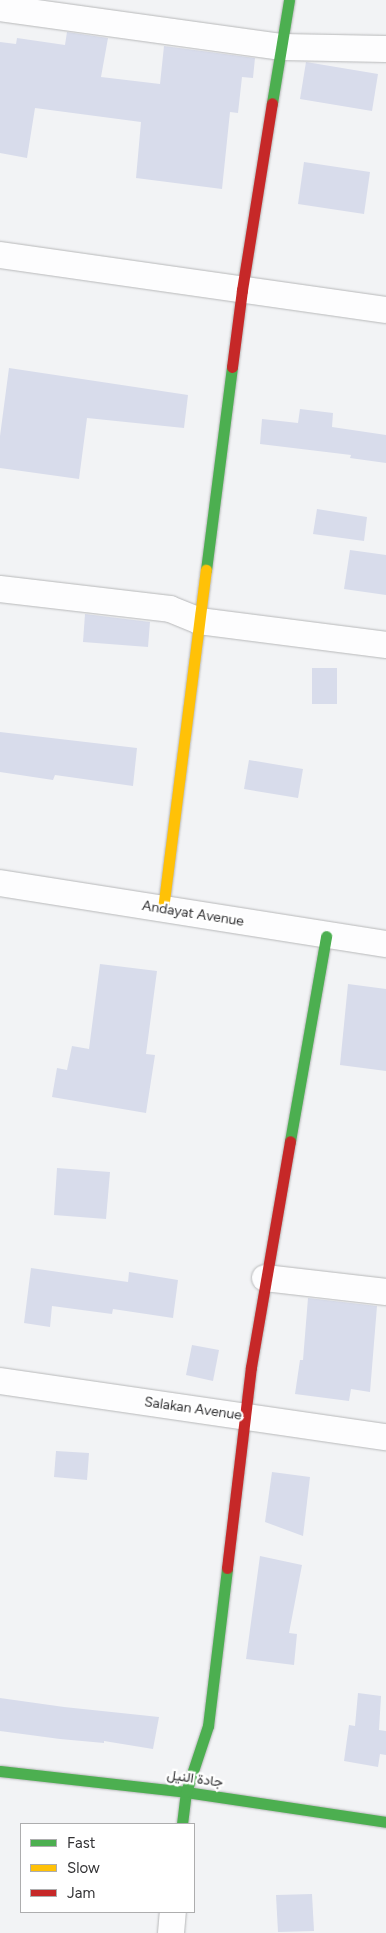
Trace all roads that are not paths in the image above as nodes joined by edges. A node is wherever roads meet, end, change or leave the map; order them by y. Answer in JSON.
{"nodes":[{"id":1,"x":289,"y":0,"type":"edge"},
{"id":2,"x":0,"y":8,"type":"edge"},
{"id":3,"x":282,"y":47,"type":"junction"},
{"id":4,"x":386,"y":49,"type":"edge"},
{"id":5,"x":0,"y":255,"type":"edge"},
{"id":6,"x":242,"y":290,"type":"junction"},
{"id":7,"x":386,"y":310,"type":"edge"},
{"id":8,"x":0,"y":589,"type":"edge"},
{"id":9,"x":199,"y":621,"type":"junction"},
{"id":10,"x":386,"y":646,"type":"edge"},
{"id":11,"x":0,"y":883,"type":"edge"},
{"id":12,"x":163,"y":909,"type":"junction"},
{"id":13,"x":326,"y":936,"type":"junction"},
{"id":14,"x":386,"y":944,"type":"edge"},
{"id":15,"x":265,"y":1278,"type":"junction"},
{"id":16,"x":386,"y":1292,"type":"edge"},
{"id":17,"x":0,"y":1381,"type":"edge"},
{"id":18,"x":246,"y":1417,"type":"junction"},
{"id":19,"x":386,"y":1437,"type":"edge"},
{"id":20,"x":0,"y":1771,"type":"edge"},
{"id":21,"x":186,"y":1792,"type":"junction"},
{"id":22,"x":386,"y":1822,"type":"edge"},
{"id":23,"x":182,"y":1823,"type":"edge"},
{"id":24,"x":173,"y":1913,"type":"edge"},
{"id":25,"x":171,"y":1933,"type":"edge"}],
"edges":[{"from":1,"to":3,"type":"street"},
{"from":2,"to":3,"type":"street"},
{"from":3,"to":4,"type":"street"},
{"from":3,"to":6,"type":"street"},
{"from":5,"to":6,"type":"street"},
{"from":6,"to":7,"type":"street"},
{"from":6,"to":9,"type":"street"},
{"from":8,"to":9,"type":"street"},
{"from":9,"to":10,"type":"street"},
{"from":9,"to":12,"type":"street"},
{"from":11,"to":12,"type":"street","name":"Andayat Avenue"},
{"from":12,"to":13,"type":"street","name":"Andayat Avenue"},
{"from":13,"to":14,"type":"street","name":"Andayat Avenue"},
{"from":13,"to":15,"type":"street"},
{"from":15,"to":16,"type":"street"},
{"from":15,"to":18,"type":"street"},
{"from":17,"to":18,"type":"street","name":"Salakan Avenue"},
{"from":18,"to":19,"type":"street","name":"Salakan Avenue"},
{"from":18,"to":21,"type":"street"},
{"from":20,"to":21,"type":"street","name":"جادة النيل"},
{"from":21,"to":22,"type":"street","name":"جادة النيل"},
{"from":21,"to":23,"type":"street"},
{"from":24,"to":25,"type":"street"}]}
